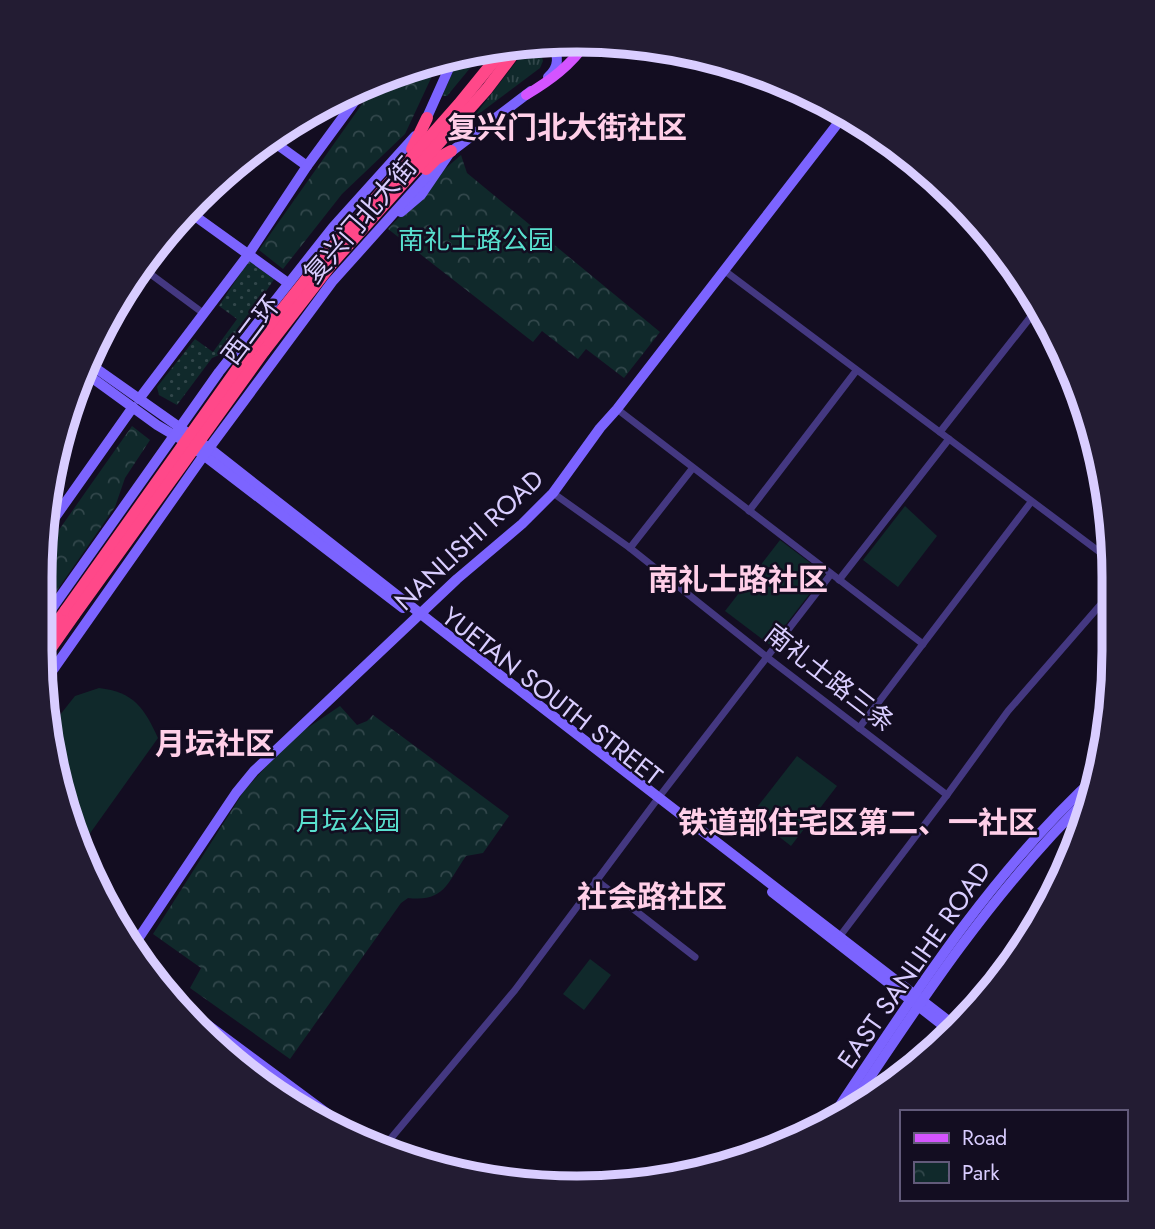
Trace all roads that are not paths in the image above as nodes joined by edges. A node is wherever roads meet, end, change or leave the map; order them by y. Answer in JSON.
{"nodes":[{"id":1,"x":579,"y":52,"type":"edge"},
{"id":2,"x":556,"y":53,"type":"edge"},
{"id":3,"x":511,"y":57,"type":"edge"},
{"id":4,"x":496,"y":59,"type":"edge"},
{"id":5,"x":449,"y":68,"type":"edge"},
{"id":6,"x":526,"y":94,"type":"junction"},
{"id":7,"x":351,"y":104,"type":"edge"},
{"id":8,"x":428,"y":118,"type":"junction"},
{"id":9,"x":839,"y":122,"type":"edge"},
{"id":10,"x":279,"y":146,"type":"edge"},
{"id":11,"x":451,"y":151,"type":"junction"},
{"id":12,"x":307,"y":166,"type":"junction"},
{"id":13,"x":402,"y":176,"type":"junction"},
{"id":14,"x":196,"y":217,"type":"edge"},
{"id":15,"x":248,"y":255,"type":"junction"},
{"id":16,"x":725,"y":271,"type":"junction"},
{"id":17,"x":150,"y":274,"type":"edge"},
{"id":18,"x":288,"y":283,"type":"junction"},
{"id":19,"x":203,"y":313,"type":"junction"},
{"id":20,"x":1032,"y":315,"type":"edge"},
{"id":21,"x":259,"y":347,"type":"junction"},
{"id":22,"x":96,"y":369,"type":"edge"},
{"id":23,"x":856,"y":371,"type":"junction"},
{"id":24,"x":92,"y":377,"type":"edge"},
{"id":25,"x":136,"y":403,"type":"junction"},
{"id":26,"x":617,"y":409,"type":"junction"},
{"id":27,"x":178,"y":431,"type":"junction"},
{"id":28,"x":940,"y":432,"type":"junction"},
{"id":29,"x":949,"y":439,"type":"junction"},
{"id":30,"x":192,"y":440,"type":"junction"},
{"id":31,"x":206,"y":451,"type":"junction"},
{"id":32,"x":692,"y":469,"type":"junction"},
{"id":33,"x":146,"y":478,"type":"junction"},
{"id":34,"x":159,"y":488,"type":"junction"},
{"id":35,"x":553,"y":493,"type":"junction"},
{"id":36,"x":173,"y":498,"type":"junction"},
{"id":37,"x":1031,"y":502,"type":"junction"},
{"id":38,"x":749,"y":511,"type":"junction"},
{"id":39,"x":56,"y":515,"type":"edge"},
{"id":40,"x":630,"y":548,"type":"junction"},
{"id":41,"x":1101,"y":553,"type":"edge"},
{"id":42,"x":831,"y":574,"type":"junction"},
{"id":43,"x":839,"y":580,"type":"junction"},
{"id":44,"x":1102,"y":603,"type":"edge"},
{"id":45,"x":52,"y":609,"type":"edge"},
{"id":46,"x":418,"y":616,"type":"junction"},
{"id":47,"x":52,"y":630,"type":"edge"},
{"id":48,"x":923,"y":644,"type":"junction"},
{"id":49,"x":52,"y":646,"type":"edge"},
{"id":50,"x":768,"y":658,"type":"junction"},
{"id":51,"x":53,"y":672,"type":"edge"},
{"id":52,"x":859,"y":728,"type":"junction"},
{"id":53,"x":1085,"y":788,"type":"edge"},
{"id":54,"x":947,"y":795,"type":"junction"},
{"id":55,"x":657,"y":799,"type":"junction"},
{"id":56,"x":1079,"y":808,"type":"edge"},
{"id":57,"x":596,"y":880,"type":"junction"},
{"id":58,"x":840,"y":936,"type":"junction"},
{"id":59,"x":138,"y":939,"type":"edge"},
{"id":60,"x":695,"y":957,"type":"dead end"},
{"id":61,"x":916,"y":1001,"type":"junction"},
{"id":62,"x":949,"y":1023,"type":"edge"},
{"id":63,"x":945,"y":1026,"type":"edge"},
{"id":64,"x":210,"y":1027,"type":"edge"},
{"id":65,"x":279,"y":1078,"type":"junction"},
{"id":66,"x":277,"y":1082,"type":"edge"},
{"id":67,"x":857,"y":1095,"type":"edge"},
{"id":68,"x":841,"y":1105,"type":"edge"},
{"id":69,"x":322,"y":1110,"type":"edge"},
{"id":70,"x":388,"y":1141,"type":"edge"}],
"edges":[{"from":1,"to":6,"type":"main road"},
{"from":2,"to":6,"type":"street","name":"复兴门北大街"},
{"from":3,"to":13,"type":"highway","name":"西二环"},
{"from":4,"to":13,"type":"highway","name":"西二环"},
{"from":5,"to":8,"type":"street","name":"复兴门北大街"},
{"from":6,"to":11,"type":"street","name":"复兴门北大街"},
{"from":7,"to":12,"type":"street"},
{"from":8,"to":13,"type":"highway"},
{"from":8,"to":18,"type":"street","name":"复兴门北大街"},
{"from":9,"to":16,"type":"street","name":"NANLISHI ROAD"},
{"from":10,"to":12,"type":"street"},
{"from":11,"to":13,"type":"highway"},
{"from":11,"to":31,"type":"street","name":"复兴门北大街"},
{"from":12,"to":15,"type":"street"},
{"from":13,"to":21,"type":"highway","name":"西二环"},
{"from":14,"to":15,"type":"street"},
{"from":15,"to":18,"type":"street"},
{"from":15,"to":19,"type":"street"},
{"from":16,"to":23,"type":"street"},
{"from":16,"to":26,"type":"street","name":"NANLISHI ROAD"},
{"from":17,"to":19,"type":"street"},
{"from":18,"to":27,"type":"street","name":"复兴门北大街"},
{"from":19,"to":25,"type":"street"},
{"from":20,"to":28,"type":"street"},
{"from":21,"to":47,"type":"highway","name":"西二环","bridge":true},
{"from":21,"to":49,"type":"highway","name":"西二环","bridge":true},
{"from":22,"to":25,"type":"street"},
{"from":23,"to":28,"type":"street"},
{"from":23,"to":38,"type":"street"},
{"from":24,"to":25,"type":"street"},
{"from":25,"to":27,"type":"street","name":"YUETAN SOUTH STREET"},
{"from":25,"to":39,"type":"street"},
{"from":26,"to":32,"type":"street"},
{"from":26,"to":35,"type":"street","name":"NANLISHI ROAD"},
{"from":27,"to":30,"type":"street","name":"YUETAN SOUTH STREET"},
{"from":27,"to":33,"type":"street","name":"复兴门北大街"},
{"from":28,"to":29,"type":"street"},
{"from":29,"to":37,"type":"street"},
{"from":29,"to":43,"type":"street"},
{"from":30,"to":31,"type":"street","name":"YUETAN SOUTH STREET"},
{"from":30,"to":34,"type":"street"},
{"from":31,"to":36,"type":"street","name":"复兴门北大街"},
{"from":31,"to":46,"type":"street","name":"YUETAN SOUTH STREET"},
{"from":32,"to":38,"type":"street"},
{"from":32,"to":40,"type":"street"},
{"from":33,"to":34,"type":"street"},
{"from":33,"to":45,"type":"street","name":"复兴门北大街"},
{"from":34,"to":36,"type":"street"},
{"from":35,"to":40,"type":"street","name":"南礼士路三条"},
{"from":35,"to":46,"type":"street","name":"NANLISHI ROAD"},
{"from":36,"to":51,"type":"street","name":"复兴门北大街"},
{"from":37,"to":41,"type":"street"},
{"from":37,"to":48,"type":"street"},
{"from":38,"to":42,"type":"street"},
{"from":40,"to":50,"type":"street","name":"南礼士路三条"},
{"from":42,"to":43,"type":"street"},
{"from":42,"to":50,"type":"street"},
{"from":43,"to":48,"type":"street"},
{"from":44,"to":54,"type":"street"},
{"from":46,"to":55,"type":"street","name":"YUETAN SOUTH STREET"},
{"from":46,"to":59,"type":"street","name":"NANLISHI ROAD"},
{"from":48,"to":52,"type":"street"},
{"from":50,"to":52,"type":"street","name":"南礼士路三条"},
{"from":50,"to":55,"type":"street"},
{"from":52,"to":54,"type":"street","name":"南礼士路三条"},
{"from":53,"to":61,"type":"street","name":"EAST SANLIHE ROAD"},
{"from":54,"to":58,"type":"street"},
{"from":55,"to":57,"type":"street"},
{"from":55,"to":58,"type":"street","name":"YUETAN SOUTH STREET"},
{"from":55,"to":61,"type":"street","name":"YUETAN SOUTH STREET"},
{"from":56,"to":61,"type":"street"},
{"from":57,"to":60,"type":"street"},
{"from":57,"to":70,"type":"street"},
{"from":58,"to":61,"type":"street","name":"YUETAN SOUTH STREET"},
{"from":61,"to":62,"type":"street","name":"YUETAN SOUTH STREET"},
{"from":61,"to":63,"type":"street","name":"YUETAN SOUTH STREET"},
{"from":61,"to":67,"type":"street"},
{"from":61,"to":68,"type":"street","name":"EAST SANLIHE ROAD"},
{"from":64,"to":65,"type":"street"},
{"from":65,"to":66,"type":"street"},
{"from":65,"to":69,"type":"street"}]}
